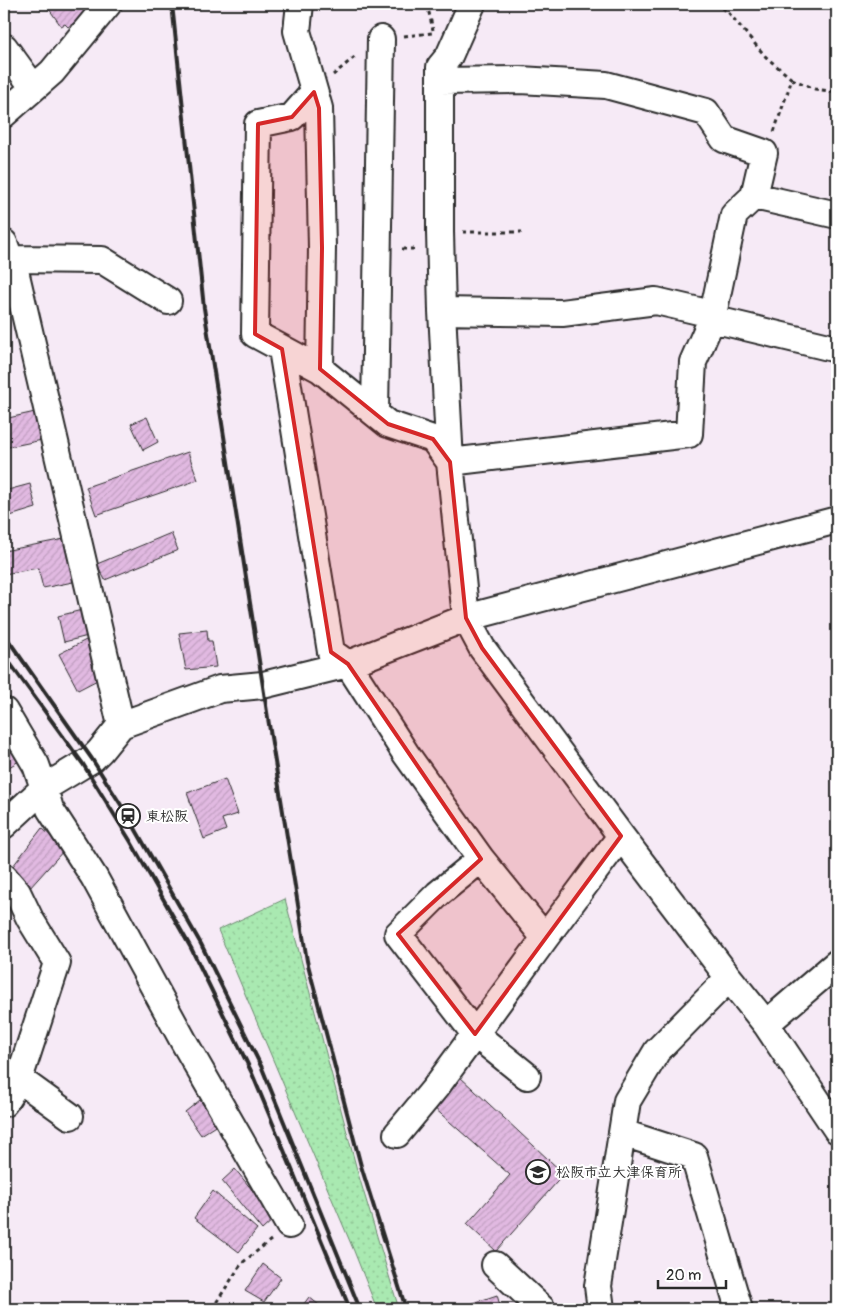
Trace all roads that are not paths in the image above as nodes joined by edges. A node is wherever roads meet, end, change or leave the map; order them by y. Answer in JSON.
{"nodes":[{"id":1,"x":108,"y":4,"type":"edge"},
{"id":2,"x":300,"y":4,"type":"edge"},
{"id":3,"x":472,"y":4,"type":"edge"},
{"id":4,"x":380,"y":39,"type":"dead end"},
{"id":5,"x":4,"y":47,"type":"edge"},
{"id":6,"x":440,"y":81,"type":"junction"},
{"id":7,"x":33,"y":87,"type":"junction"},
{"id":8,"x":314,"y":92,"type":"junction"},
{"id":9,"x":4,"y":114,"type":"edge"},
{"id":10,"x":754,"y":196,"type":"junction"},
{"id":11,"x":837,"y":215,"type":"edge"},
{"id":12,"x":6,"y":254,"type":"edge"},
{"id":13,"x":168,"y":301,"type":"dead end"},
{"id":14,"x":442,"y":311,"type":"junction"},
{"id":15,"x":712,"y":319,"type":"junction"},
{"id":16,"x":282,"y":349,"type":"junction"},
{"id":17,"x":837,"y":349,"type":"edge"},
{"id":18,"x":320,"y":369,"type":"junction"},
{"id":19,"x":374,"y":413,"type":"junction"},
{"id":20,"x":450,"y":462,"type":"junction"},
{"id":21,"x":837,"y":520,"type":"edge"},
{"id":22,"x":466,"y":618,"type":"junction"},
{"id":23,"x":348,"y":664,"type":"junction"},
{"id":24,"x":4,"y":711,"type":"edge"},
{"id":25,"x":120,"y":725,"type":"junction"},
{"id":26,"x":44,"y":788,"type":"junction"},
{"id":27,"x":4,"y":825,"type":"edge"},
{"id":28,"x":621,"y":836,"type":"junction"},
{"id":29,"x":481,"y":858,"type":"junction"},
{"id":30,"x":4,"y":877,"type":"edge"},
{"id":31,"x":545,"y":938,"type":"junction"},
{"id":32,"x":837,"y":963,"type":"edge"},
{"id":33,"x":729,"y":978,"type":"junction"},
{"id":34,"x":766,"y":1024,"type":"junction"},
{"id":35,"x":475,"y":1034,"type":"junction"},
{"id":36,"x":527,"y":1076,"type":"dead end"},
{"id":37,"x":19,"y":1079,"type":"junction"},
{"id":38,"x":4,"y":1103,"type":"edge"},
{"id":39,"x":70,"y":1116,"type":"dead end"},
{"id":40,"x":837,"y":1130,"type":"edge"},
{"id":41,"x":623,"y":1133,"type":"junction"},
{"id":42,"x":396,"y":1134,"type":"dead end"},
{"id":43,"x":289,"y":1225,"type":"road end"},
{"id":44,"x":495,"y":1265,"type":"dead end"},
{"id":45,"x":542,"y":1309,"type":"edge"},
{"id":46,"x":601,"y":1309,"type":"edge"},
{"id":47,"x":739,"y":1309,"type":"edge"}],
"edges":[{"from":1,"to":7,"type":"street"},
{"from":2,"to":8,"type":"street"},
{"from":3,"to":6,"type":"street"},
{"from":4,"to":19,"type":"street"},
{"from":5,"to":7,"type":"street"},
{"from":6,"to":10,"type":"street"},
{"from":6,"to":14,"type":"street"},
{"from":7,"to":9,"type":"street"},
{"from":8,"to":16,"type":"street"},
{"from":8,"to":18,"type":"street"},
{"from":10,"to":11,"type":"street"},
{"from":10,"to":15,"type":"street"},
{"from":12,"to":13,"type":"street"},
{"from":12,"to":25,"type":"street"},
{"from":14,"to":15,"type":"street"},
{"from":14,"to":20,"type":"street"},
{"from":15,"to":17,"type":"street"},
{"from":15,"to":20,"type":"street"},
{"from":16,"to":18,"type":"street"},
{"from":16,"to":23,"type":"street"},
{"from":18,"to":19,"type":"street"},
{"from":19,"to":20,"type":"street"},
{"from":20,"to":22,"type":"street"},
{"from":21,"to":22,"type":"street"},
{"from":22,"to":23,"type":"street"},
{"from":22,"to":28,"type":"street"},
{"from":23,"to":25,"type":"street"},
{"from":23,"to":29,"type":"street"},
{"from":24,"to":26,"type":"street"},
{"from":25,"to":26,"type":"street"},
{"from":26,"to":27,"type":"street"},
{"from":26,"to":43,"type":"street"},
{"from":28,"to":31,"type":"street"},
{"from":28,"to":33,"type":"street"},
{"from":29,"to":31,"type":"street"},
{"from":29,"to":35,"type":"street"},
{"from":30,"to":37,"type":"street"},
{"from":31,"to":35,"type":"street"},
{"from":32,"to":34,"type":"street"},
{"from":33,"to":34,"type":"street"},
{"from":33,"to":41,"type":"street"},
{"from":34,"to":40,"type":"street"},
{"from":35,"to":36,"type":"street"},
{"from":35,"to":42,"type":"street"},
{"from":37,"to":38,"type":"street"},
{"from":37,"to":39,"type":"street"},
{"from":41,"to":46,"type":"street"},
{"from":41,"to":47,"type":"street"},
{"from":44,"to":45,"type":"street"}]}
